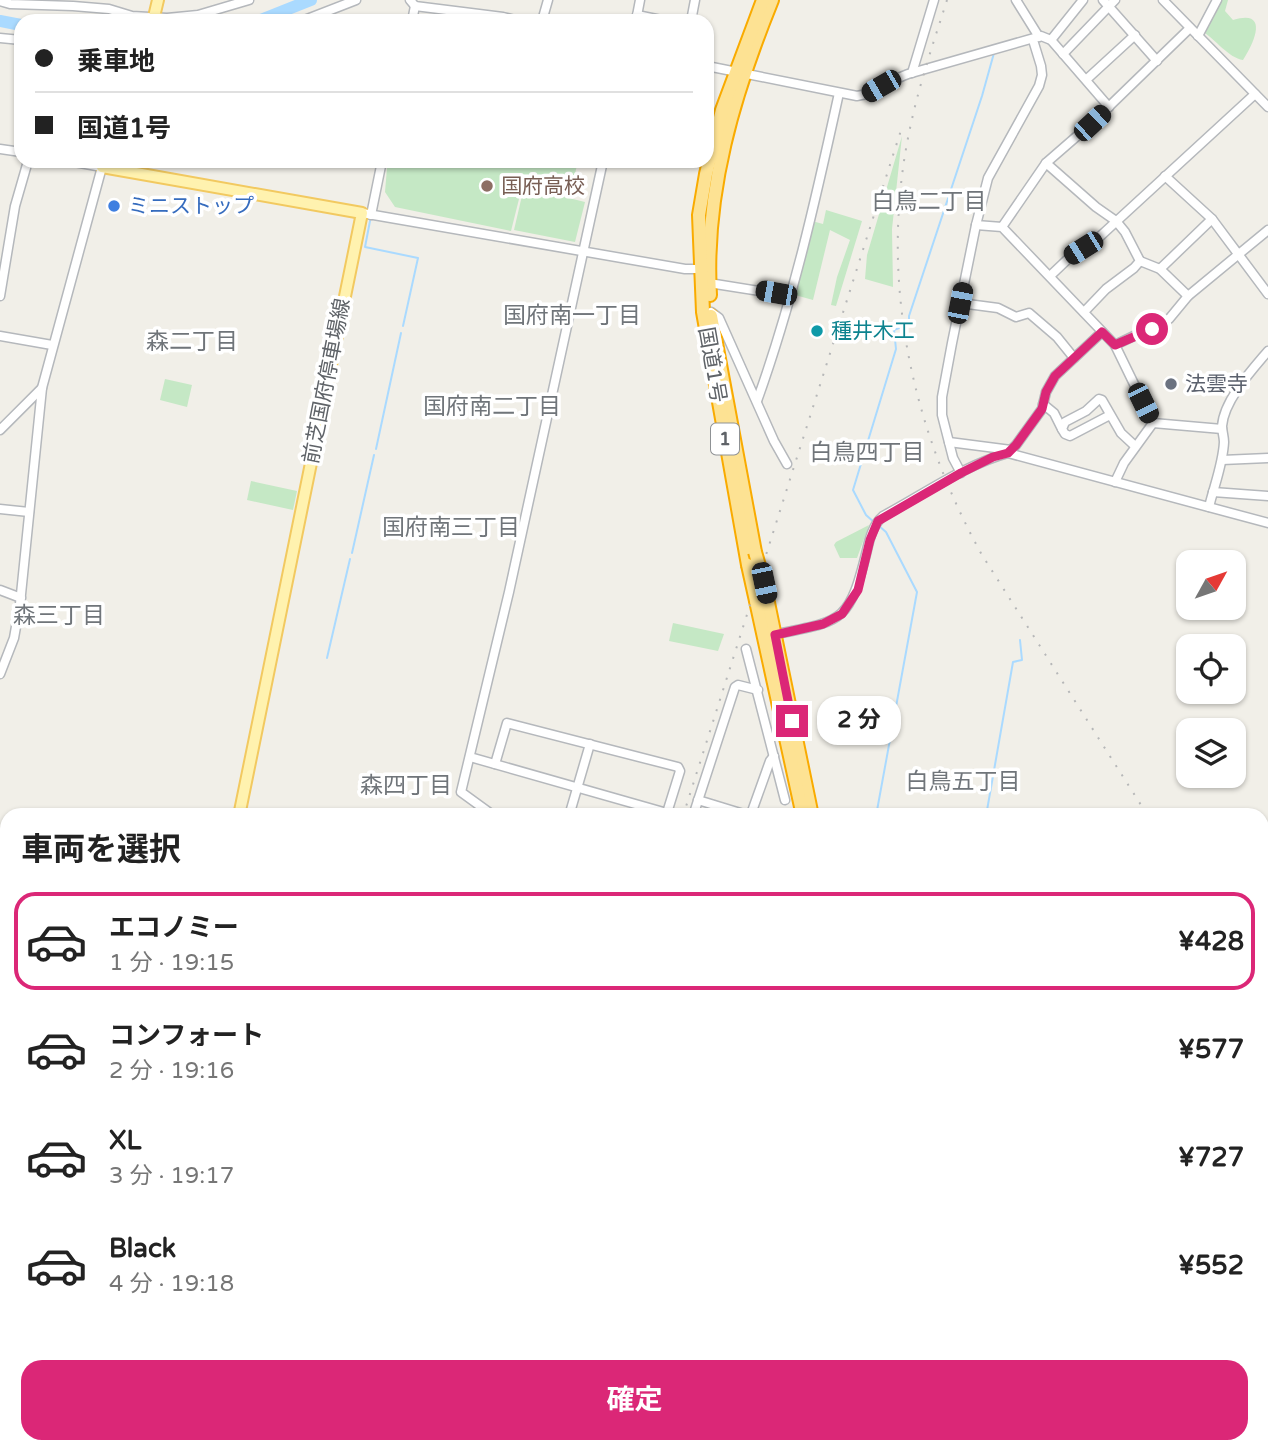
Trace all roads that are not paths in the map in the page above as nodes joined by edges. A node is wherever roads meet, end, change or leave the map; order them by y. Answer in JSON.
{"nodes":[{"id":1,"x":249,"y":0,"type":"edge"},
{"id":2,"x":356,"y":0,"type":"edge"},
{"id":3,"x":934,"y":0,"type":"edge"},
{"id":4,"x":1016,"y":0,"type":"edge"},
{"id":5,"x":1083,"y":0,"type":"edge"},
{"id":6,"x":1163,"y":0,"type":"edge"},
{"id":7,"x":1217,"y":0,"type":"edge"},
{"id":8,"x":0,"y":1,"type":"edge"},
{"id":9,"x":1109,"y":2,"type":"edge"},
{"id":10,"x":413,"y":3,"type":"edge"},
{"id":11,"x":764,"y":3,"type":"edge"},
{"id":12,"x":125,"y":14,"type":"edge"},
{"id":13,"x":204,"y":14,"type":"edge"},
{"id":14,"x":320,"y":14,"type":"edge"},
{"id":15,"x":484,"y":14,"type":"edge"},
{"id":16,"x":1190,"y":28,"type":"junction"},
{"id":17,"x":1135,"y":35,"type":"junction"},
{"id":18,"x":1198,"y":36,"type":"junction"},
{"id":19,"x":1036,"y":39,"type":"junction"},
{"id":20,"x":1051,"y":40,"type":"junction"},
{"id":21,"x":1063,"y":54,"type":"junction"},
{"id":22,"x":1157,"y":61,"type":"junction"},
{"id":23,"x":714,"y":67,"type":"edge"},
{"id":24,"x":740,"y":72,"type":"junction"},
{"id":25,"x":912,"y":73,"type":"junction"},
{"id":26,"x":1087,"y":79,"type":"junction"},
{"id":27,"x":839,"y":93,"type":"junction"},
{"id":28,"x":1263,"y":99,"type":"edge"},
{"id":29,"x":1109,"y":107,"type":"junction"},
{"id":30,"x":1046,"y":163,"type":"junction"},
{"id":31,"x":26,"y":168,"type":"edge"},
{"id":32,"x":103,"y":168,"type":"edge"},
{"id":33,"x":125,"y":168,"type":"edge"},
{"id":34,"x":380,"y":168,"type":"edge"},
{"id":35,"x":601,"y":168,"type":"edge"},
{"id":36,"x":1165,"y":176,"type":"junction"},
{"id":37,"x":367,"y":214,"type":"junction"},
{"id":38,"x":1212,"y":219,"type":"junction"},
{"id":39,"x":1116,"y":221,"type":"junction"},
{"id":40,"x":976,"y":225,"type":"junction"},
{"id":41,"x":1002,"y":227,"type":"junction"},
{"id":42,"x":1268,"y":230,"type":"edge"},
{"id":43,"x":583,"y":252,"type":"junction"},
{"id":44,"x":1237,"y":255,"type":"junction"},
{"id":45,"x":1140,"y":261,"type":"junction"},
{"id":46,"x":704,"y":269,"type":"junction"},
{"id":47,"x":1160,"y":269,"type":"junction"},
{"id":48,"x":1051,"y":276,"type":"junction"},
{"id":49,"x":709,"y":283,"type":"junction"},
{"id":50,"x":1268,"y":295,"type":"edge"},
{"id":51,"x":0,"y":296,"type":"edge"},
{"id":52,"x":791,"y":296,"type":"junction"},
{"id":53,"x":1188,"y":296,"type":"junction"},
{"id":54,"x":960,"y":303,"type":"junction"},
{"id":55,"x":711,"y":312,"type":"junction"},
{"id":56,"x":1084,"y":312,"type":"junction"},
{"id":57,"x":1102,"y":332,"type":"junction"},
{"id":58,"x":0,"y":336,"type":"edge"},
{"id":59,"x":52,"y":345,"type":"junction"},
{"id":60,"x":1115,"y":345,"type":"junction"},
{"id":61,"x":1268,"y":351,"type":"edge"},
{"id":62,"x":1074,"y":358,"type":"junction"},
{"id":63,"x":42,"y":388,"type":"junction"},
{"id":64,"x":757,"y":401,"type":"junction"},
{"id":65,"x":1043,"y":404,"type":"junction"},
{"id":66,"x":1111,"y":415,"type":"junction"},
{"id":67,"x":1153,"y":423,"type":"junction"},
{"id":68,"x":1,"y":428,"type":"edge"},
{"id":69,"x":1062,"y":429,"type":"junction"},
{"id":70,"x":1223,"y":429,"type":"junction"},
{"id":71,"x":948,"y":442,"type":"junction"},
{"id":72,"x":1135,"y":446,"type":"junction"},
{"id":73,"x":1009,"y":452,"type":"junction"},
{"id":74,"x":1268,"y":458,"type":"edge"},
{"id":75,"x":1222,"y":460,"type":"junction"},
{"id":76,"x":787,"y":464,"type":"dead end"},
{"id":77,"x":961,"y":473,"type":"junction"},
{"id":78,"x":1115,"y":482,"type":"junction"},
{"id":79,"x":1213,"y":492,"type":"junction"},
{"id":80,"x":1268,"y":496,"type":"edge"},
{"id":81,"x":1209,"y":507,"type":"junction"},
{"id":82,"x":0,"y":509,"type":"edge"},
{"id":83,"x":29,"y":512,"type":"junction"},
{"id":84,"x":1268,"y":523,"type":"edge"},
{"id":85,"x":0,"y":590,"type":"edge"},
{"id":86,"x":20,"y":598,"type":"junction"},
{"id":87,"x":770,"y":636,"type":"junction"},
{"id":88,"x":746,"y":649,"type":"dead end"},
{"id":89,"x":0,"y":674,"type":"edge"},
{"id":90,"x":758,"y":690,"type":"junction"},
{"id":91,"x":590,"y":744,"type":"junction"},
{"id":92,"x":774,"y":756,"type":"junction"},
{"id":93,"x":470,"y":757,"type":"junction"},
{"id":94,"x":495,"y":764,"type":"junction"},
{"id":95,"x":577,"y":788,"type":"junction"},
{"id":96,"x":698,"y":800,"type":"junction"},
{"id":97,"x":785,"y":800,"type":"dead end"},
{"id":98,"x":241,"y":808,"type":"edge"},
{"id":99,"x":483,"y":808,"type":"edge"},
{"id":100,"x":571,"y":808,"type":"edge"},
{"id":101,"x":645,"y":808,"type":"edge"},
{"id":102,"x":668,"y":808,"type":"edge"},
{"id":103,"x":696,"y":808,"type":"edge"},
{"id":104,"x":724,"y":808,"type":"edge"},
{"id":105,"x":753,"y":808,"type":"edge"},
{"id":106,"x":802,"y":808,"type":"edge"},
{"id":107,"x":810,"y":808,"type":"edge"}],
"edges":[{"from":1,"to":13,"type":"street"},
{"from":2,"to":14,"type":"street"},
{"from":3,"to":25,"type":"street"},
{"from":4,"to":19,"type":"street"},
{"from":5,"to":20,"type":"street"},
{"from":6,"to":16,"type":"street"},
{"from":7,"to":18,"type":"street"},
{"from":8,"to":12,"type":"street"},
{"from":9,"to":17,"type":"street"},
{"from":9,"to":21,"type":"street"},
{"from":10,"to":15,"type":"street"},
{"from":11,"to":24,"type":"highway","name":"国道1号","number":"1"},
{"from":16,"to":18,"type":"street"},
{"from":16,"to":22,"type":"street"},
{"from":17,"to":22,"type":"street"},
{"from":17,"to":26,"type":"street"},
{"from":18,"to":28,"type":"street"},
{"from":19,"to":20,"type":"street"},
{"from":19,"to":25,"type":"street"},
{"from":19,"to":40,"type":"street"},
{"from":20,"to":21,"type":"street"},
{"from":21,"to":26,"type":"street"},
{"from":22,"to":29,"type":"street"},
{"from":23,"to":24,"type":"street"},
{"from":24,"to":27,"type":"street"},
{"from":24,"to":46,"type":"highway","name":"国道1号","number":"1"},
{"from":25,"to":27,"type":"street"},
{"from":26,"to":29,"type":"street"},
{"from":27,"to":52,"type":"street"},
{"from":28,"to":36,"type":"street"},
{"from":29,"to":30,"type":"street"},
{"from":30,"to":39,"type":"street"},
{"from":30,"to":41,"type":"street"},
{"from":31,"to":51,"type":"street"},
{"from":32,"to":59,"type":"street"},
{"from":33,"to":37,"type":"main road"},
{"from":34,"to":37,"type":"street"},
{"from":35,"to":43,"type":"street"},
{"from":36,"to":38,"type":"street"},
{"from":36,"to":39,"type":"street"},
{"from":37,"to":43,"type":"street"},
{"from":37,"to":98,"type":"main road","name":"前芝国府停車場線"},
{"from":38,"to":44,"type":"street"},
{"from":38,"to":47,"type":"street"},
{"from":39,"to":45,"type":"street"},
{"from":39,"to":48,"type":"street"},
{"from":40,"to":41,"type":"street"},
{"from":40,"to":54,"type":"street"},
{"from":41,"to":48,"type":"street"},
{"from":42,"to":44,"type":"street"},
{"from":43,"to":46,"type":"street"},
{"from":43,"to":93,"type":"street"},
{"from":44,"to":50,"type":"street"},
{"from":44,"to":53,"type":"street"},
{"from":45,"to":47,"type":"street"},
{"from":45,"to":56,"type":"street"},
{"from":46,"to":49,"type":"highway","name":"国道1号","number":"1"},
{"from":46,"to":87,"type":"highway","name":"国道1号","number":"1","bridge":true},
{"from":47,"to":53,"type":"street"},
{"from":48,"to":56,"type":"street"},
{"from":49,"to":52,"type":"street"},
{"from":49,"to":55,"type":"highway","name":"国道1号","number":"1"},
{"from":52,"to":64,"type":"street"},
{"from":53,"to":60,"type":"street"},
{"from":54,"to":62,"type":"street"},
{"from":54,"to":71,"type":"street"},
{"from":55,"to":64,"type":"street"},
{"from":55,"to":87,"type":"highway","name":"国道1号","number":"1","bridge":true},
{"from":56,"to":57,"type":"street"},
{"from":57,"to":60,"type":"street"},
{"from":57,"to":62,"type":"street"},
{"from":58,"to":59,"type":"street"},
{"from":59,"to":63,"type":"street"},
{"from":60,"to":67,"type":"street"},
{"from":61,"to":70,"type":"street"},
{"from":62,"to":65,"type":"street"},
{"from":63,"to":68,"type":"street"},
{"from":63,"to":83,"type":"street"},
{"from":64,"to":76,"type":"street"},
{"from":65,"to":69,"type":"street"},
{"from":65,"to":73,"type":"street"},
{"from":66,"to":69,"type":"street"},
{"from":66,"to":69,"type":"street"},
{"from":66,"to":72,"type":"street"},
{"from":67,"to":70,"type":"street"},
{"from":67,"to":72,"type":"street"},
{"from":70,"to":75,"type":"street"},
{"from":71,"to":73,"type":"street"},
{"from":71,"to":77,"type":"street"},
{"from":72,"to":78,"type":"street"},
{"from":73,"to":77,"type":"street"},
{"from":73,"to":78,"type":"street"},
{"from":74,"to":75,"type":"street"},
{"from":75,"to":79,"type":"street"},
{"from":77,"to":87,"type":"street"},
{"from":78,"to":81,"type":"street"},
{"from":79,"to":80,"type":"street"},
{"from":79,"to":81,"type":"street"},
{"from":81,"to":84,"type":"street"},
{"from":82,"to":83,"type":"street"},
{"from":83,"to":86,"type":"street"},
{"from":85,"to":86,"type":"street"},
{"from":86,"to":89,"type":"street"},
{"from":87,"to":106,"type":"highway","name":"国道1号","number":"1"},
{"from":87,"to":107,"type":"highway","name":"国道1号","number":"1"},
{"from":88,"to":90,"type":"street"},
{"from":90,"to":92,"type":"street"},
{"from":90,"to":96,"type":"street"},
{"from":91,"to":94,"type":"street"},
{"from":91,"to":95,"type":"street"},
{"from":91,"to":102,"type":"street"},
{"from":92,"to":97,"type":"street"},
{"from":92,"to":105,"type":"street"},
{"from":93,"to":94,"type":"street"},
{"from":93,"to":99,"type":"street"},
{"from":94,"to":95,"type":"street"},
{"from":95,"to":100,"type":"street"},
{"from":95,"to":101,"type":"street"},
{"from":96,"to":103,"type":"street"},
{"from":96,"to":104,"type":"street"}]}
